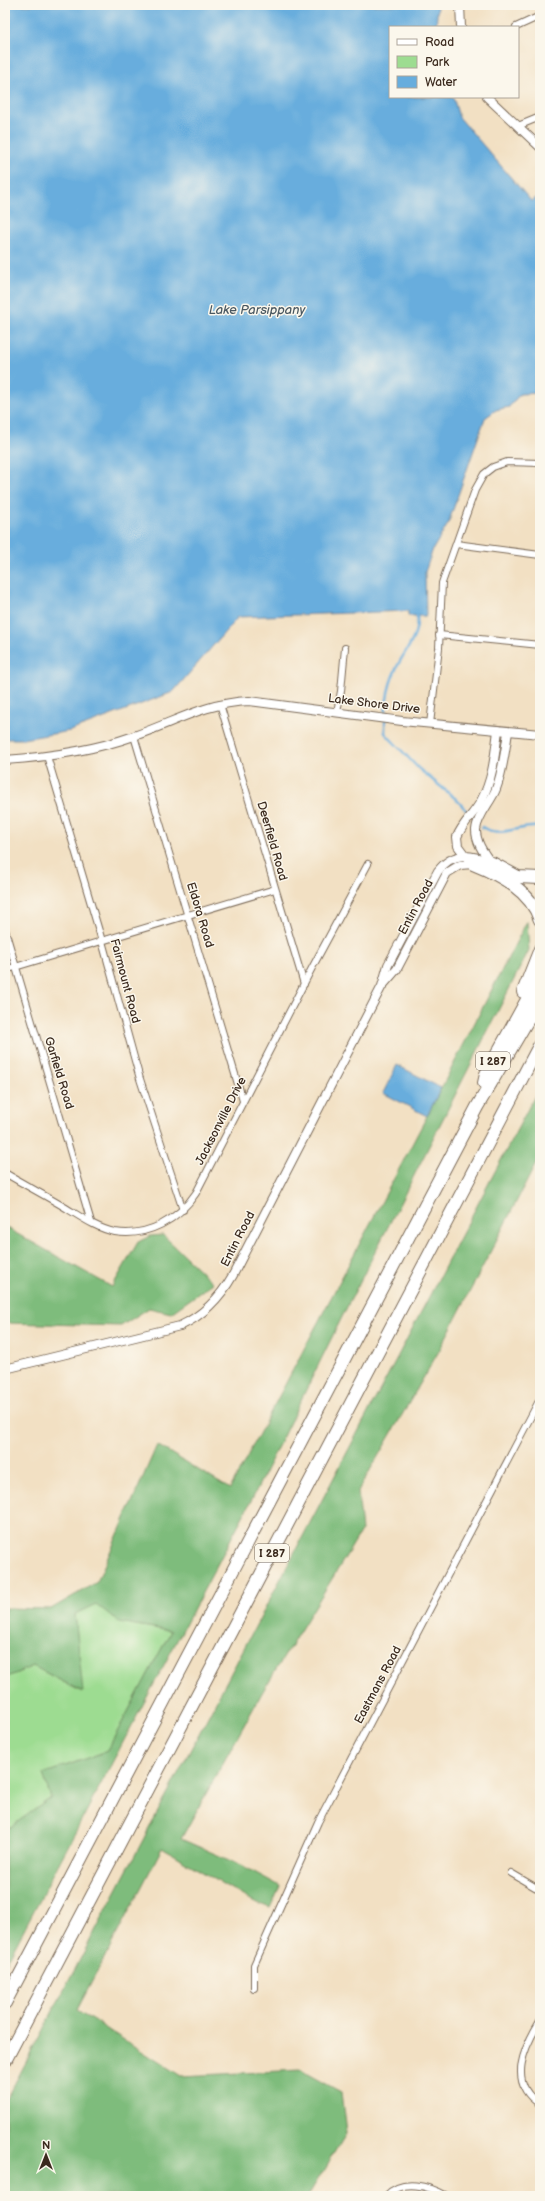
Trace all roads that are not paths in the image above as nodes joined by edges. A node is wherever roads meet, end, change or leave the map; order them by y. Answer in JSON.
{"nodes":[{"id":1,"x":460,"y":5,"type":"edge"},
{"id":2,"x":540,"y":16,"type":"edge"},
{"id":3,"x":461,"y":26,"type":"edge"},
{"id":4,"x":518,"y":26,"type":"edge"},
{"id":5,"x":488,"y":98,"type":"edge"},
{"id":6,"x":540,"y":117,"type":"edge"},
{"id":7,"x":518,"y":126,"type":"junction"},
{"id":8,"x":540,"y":147,"type":"edge"},
{"id":9,"x":540,"y":463,"type":"edge"},
{"id":10,"x":456,"y":544,"type":"junction"},
{"id":11,"x":540,"y":554,"type":"edge"},
{"id":12,"x":439,"y":635,"type":"junction"},
{"id":13,"x":540,"y":645,"type":"edge"},
{"id":14,"x":345,"y":648,"type":"dead end"},
{"id":15,"x":220,"y":704,"type":"junction"},
{"id":16,"x":337,"y":712,"type":"junction"},
{"id":17,"x":430,"y":724,"type":"junction"},
{"id":18,"x":498,"y":730,"type":"junction"},
{"id":19,"x":508,"y":732,"type":"junction"},
{"id":20,"x":540,"y":734,"type":"edge"},
{"id":21,"x":134,"y":736,"type":"junction"},
{"id":22,"x":47,"y":756,"type":"junction"},
{"id":23,"x":5,"y":760,"type":"edge"},
{"id":24,"x":464,"y":854,"type":"junction"},
{"id":25,"x":492,"y":863,"type":"junction"},
{"id":26,"x":368,"y":864,"type":"dead end"},
{"id":27,"x":473,"y":864,"type":"junction"},
{"id":28,"x":540,"y":878,"type":"edge"},
{"id":29,"x":275,"y":889,"type":"junction"},
{"id":30,"x":188,"y":915,"type":"junction"},
{"id":31,"x":540,"y":920,"type":"edge"},
{"id":32,"x":5,"y":930,"type":"edge"},
{"id":33,"x":102,"y":941,"type":"junction"},
{"id":34,"x":540,"y":949,"type":"edge"},
{"id":35,"x":16,"y":966,"type":"junction"},
{"id":36,"x":5,"y":970,"type":"edge"},
{"id":37,"x":540,"y":976,"type":"edge"},
{"id":38,"x":304,"y":984,"type":"junction"},
{"id":39,"x":382,"y":986,"type":"junction"},
{"id":40,"x":540,"y":1000,"type":"edge"},
{"id":41,"x":517,"y":1019,"type":"junction"},
{"id":42,"x":540,"y":1044,"type":"edge"},
{"id":43,"x":243,"y":1101,"type":"junction"},
{"id":44,"x":477,"y":1107,"type":"junction"},
{"id":45,"x":5,"y":1173,"type":"edge"},
{"id":46,"x":183,"y":1210,"type":"junction"},
{"id":47,"x":91,"y":1222,"type":"junction"},
{"id":48,"x":5,"y":1369,"type":"edge"},
{"id":49,"x":540,"y":1399,"type":"edge"},
{"id":50,"x":511,"y":1873,"type":"dead end"},
{"id":51,"x":540,"y":1890,"type":"edge"},
{"id":52,"x":254,"y":1988,"type":"dead end"},
{"id":53,"x":5,"y":2003,"type":"edge"},
{"id":54,"x":540,"y":2021,"type":"edge"},
{"id":55,"x":5,"y":2061,"type":"edge"},
{"id":56,"x":540,"y":2104,"type":"edge"},
{"id":57,"x":386,"y":2196,"type":"edge"},
{"id":58,"x":447,"y":2196,"type":"edge"}],
"edges":[{"from":1,"to":3,"type":"street"},
{"from":2,"to":4,"type":"street"},
{"from":5,"to":7,"type":"street"},
{"from":6,"to":7,"type":"street"},
{"from":7,"to":8,"type":"street"},
{"from":9,"to":10,"type":"street","name":"Lake Shore Drive"},
{"from":10,"to":11,"type":"street"},
{"from":10,"to":12,"type":"street","name":"Lake Shore Drive"},
{"from":12,"to":13,"type":"street"},
{"from":12,"to":17,"type":"street","name":"Lake Shore Drive"},
{"from":14,"to":16,"type":"street"},
{"from":15,"to":16,"type":"street","name":"Lake Shore Drive"},
{"from":15,"to":21,"type":"street","name":"Lake Shore Drive"},
{"from":15,"to":29,"type":"street","name":"Deerfield Road"},
{"from":16,"to":17,"type":"street","name":"Lake Shore Drive"},
{"from":17,"to":18,"type":"street"},
{"from":18,"to":19,"type":"street"},
{"from":18,"to":24,"type":"street"},
{"from":19,"to":20,"type":"street"},
{"from":19,"to":25,"type":"street"},
{"from":21,"to":22,"type":"street","name":"Lake Shore Drive"},
{"from":21,"to":30,"type":"street","name":"Eldora Road"},
{"from":22,"to":23,"type":"street","name":"Lake Shore Drive"},
{"from":22,"to":33,"type":"street","name":"Fairmount Road"},
{"from":24,"to":25,"type":"street"},
{"from":24,"to":27,"type":"street"},
{"from":24,"to":39,"type":"street","name":"Entin Road"},
{"from":25,"to":28,"type":"highway"},
{"from":26,"to":38,"type":"street","name":"Jacksonville Drive"},
{"from":27,"to":31,"type":"highway"},
{"from":27,"to":39,"type":"street","name":"Entin Road"},
{"from":29,"to":30,"type":"street"},
{"from":29,"to":38,"type":"street","name":"Deerfield Road"},
{"from":30,"to":33,"type":"street"},
{"from":30,"to":43,"type":"street","name":"Eldora Road"},
{"from":32,"to":35,"type":"street","name":"Garfield Road"},
{"from":33,"to":35,"type":"street"},
{"from":33,"to":46,"type":"street","name":"Fairmount Road"},
{"from":34,"to":41,"type":"highway"},
{"from":35,"to":36,"type":"street"},
{"from":35,"to":47,"type":"street","name":"Garfield Road"},
{"from":37,"to":41,"type":"highway","number":"I 287"},
{"from":38,"to":43,"type":"street","name":"Jacksonville Drive"},
{"from":39,"to":48,"type":"street","name":"Entin Road"},
{"from":40,"to":44,"type":"highway"},
{"from":41,"to":44,"type":"highway","number":"I 287"},
{"from":42,"to":55,"type":"highway","number":"I 287"},
{"from":43,"to":46,"type":"street","name":"Jacksonville Drive"},
{"from":44,"to":53,"type":"highway","number":"I 287"},
{"from":45,"to":47,"type":"street","name":"Jacksonville Drive"},
{"from":46,"to":47,"type":"street","name":"Jacksonville Drive"},
{"from":49,"to":52,"type":"street","name":"Eastmans Road"},
{"from":50,"to":51,"type":"street"},
{"from":54,"to":56,"type":"street"},
{"from":57,"to":58,"type":"street"}]}
